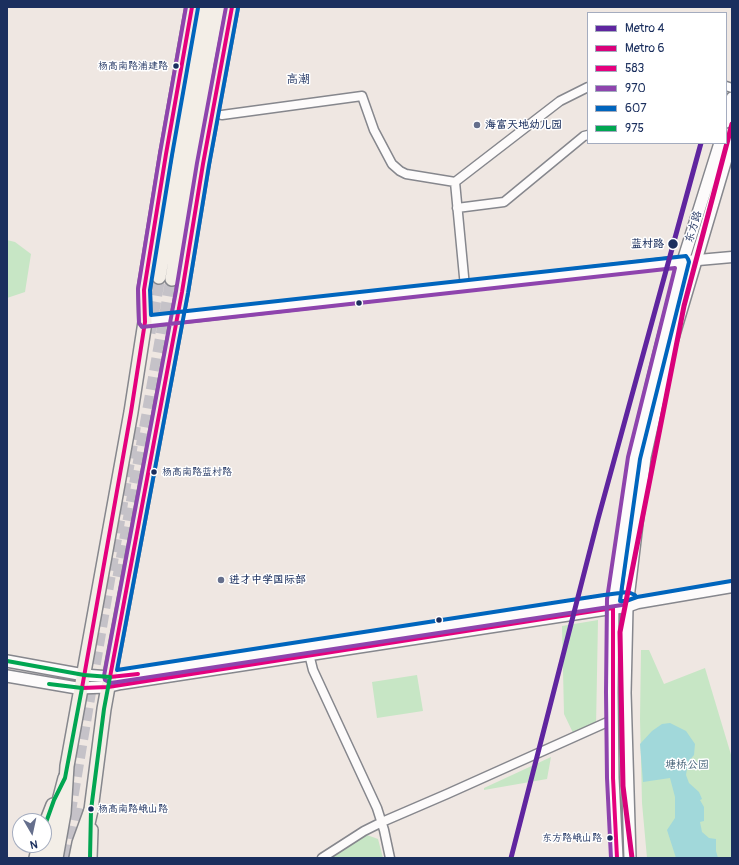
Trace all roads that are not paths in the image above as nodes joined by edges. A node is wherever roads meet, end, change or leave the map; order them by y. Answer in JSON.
{"nodes":[{"id":1,"x":192,"y":7,"type":"edge"},
{"id":2,"x":206,"y":7,"type":"edge"},
{"id":3,"x":218,"y":7,"type":"edge"},
{"id":4,"x":232,"y":7,"type":"edge"},
{"id":5,"x":202,"y":63,"type":"junction"},
{"id":6,"x":587,"y":88,"type":"edge"},
{"id":7,"x":732,"y":98,"type":"edge"},
{"id":8,"x":222,"y":115,"type":"dead end"},
{"id":9,"x":727,"y":118,"type":"edge"},
{"id":10,"x":587,"y":135,"type":"edge"},
{"id":11,"x":732,"y":139,"type":"edge"},
{"id":12,"x":720,"y":144,"type":"edge"},
{"id":13,"x":166,"y":154,"type":"junction"},
{"id":14,"x":203,"y":164,"type":"junction"},
{"id":15,"x":455,"y":182,"type":"junction"},
{"id":16,"x":457,"y":208,"type":"junction"},
{"id":17,"x":732,"y":257,"type":"edge"},
{"id":18,"x":696,"y":260,"type":"junction"},
{"id":19,"x":683,"y":261,"type":"junction"},
{"id":20,"x":159,"y":277,"type":"tunnel mouth"},
{"id":21,"x":172,"y":279,"type":"tunnel mouth"},
{"id":22,"x":465,"y":287,"type":"junction"},
{"id":23,"x":176,"y":319,"type":"junction"},
{"id":24,"x":145,"y":322,"type":"junction"},
{"id":25,"x":732,"y":587,"type":"edge"},
{"id":26,"x":631,"y":603,"type":"junction"},
{"id":27,"x":613,"y":604,"type":"junction"},
{"id":28,"x":308,"y":652,"type":"junction"},
{"id":29,"x":7,"y":661,"type":"edge"},
{"id":30,"x":7,"y":676,"type":"edge"},
{"id":31,"x":83,"y":682,"type":"junction"},
{"id":32,"x":109,"y":682,"type":"junction"},
{"id":33,"x":612,"y":720,"type":"junction"},
{"id":34,"x":65,"y":778,"type":"junction"},
{"id":35,"x":91,"y":810,"type":"junction"},
{"id":36,"x":49,"y":813,"type":"edge"},
{"id":37,"x":382,"y":822,"type":"junction"},
{"id":38,"x":47,"y":858,"type":"edge"},
{"id":39,"x":56,"y":858,"type":"edge"},
{"id":40,"x":76,"y":858,"type":"edge"},
{"id":41,"x":83,"y":858,"type":"edge"},
{"id":42,"x":90,"y":858,"type":"edge"},
{"id":43,"x":322,"y":858,"type":"edge"},
{"id":44,"x":390,"y":858,"type":"edge"},
{"id":45,"x":617,"y":858,"type":"edge"},
{"id":46,"x":630,"y":858,"type":"edge"}],
"edges":[{"from":1,"to":13,"type":"main road"},
{"from":2,"to":5,"type":"main road"},
{"from":3,"to":5,"type":"main road"},
{"from":4,"to":14,"type":"main road"},
{"from":5,"to":13,"type":"main road"},
{"from":5,"to":14,"type":"main road"},
{"from":5,"to":20,"type":"main road"},
{"from":5,"to":21,"type":"main road"},
{"from":6,"to":15,"type":"street"},
{"from":7,"to":9,"type":"main road"},
{"from":8,"to":15,"type":"street"},
{"from":10,"to":16,"type":"street"},
{"from":11,"to":18,"type":"main road","name":"东方路"},
{"from":12,"to":19,"type":"main road","name":"东方路"},
{"from":13,"to":24,"type":"main road"},
{"from":14,"to":23,"type":"main road"},
{"from":15,"to":16,"type":"street"},
{"from":16,"to":22,"type":"street"},
{"from":17,"to":18,"type":"street"},
{"from":18,"to":19,"type":"street"},
{"from":18,"to":26,"type":"main road","name":"东方路"},
{"from":19,"to":22,"type":"street"},
{"from":19,"to":27,"type":"main road","name":"东方路"},
{"from":22,"to":23,"type":"street"},
{"from":23,"to":24,"type":"street"},
{"from":23,"to":32,"type":"main road"},
{"from":24,"to":31,"type":"main road"},
{"from":25,"to":26,"type":"street"},
{"from":26,"to":27,"type":"street"},
{"from":26,"to":46,"type":"main road","name":"东方路"},
{"from":27,"to":28,"type":"street"},
{"from":27,"to":33,"type":"main road","name":"东方路"},
{"from":28,"to":32,"type":"street"},
{"from":28,"to":37,"type":"street"},
{"from":29,"to":31,"type":"main road"},
{"from":30,"to":31,"type":"main road"},
{"from":31,"to":32,"type":"main road"},
{"from":31,"to":34,"type":"main road"},
{"from":32,"to":35,"type":"main road"},
{"from":33,"to":37,"type":"street"},
{"from":33,"to":45,"type":"main road","name":"东方路"},
{"from":34,"to":36,"type":"main road"},
{"from":34,"to":38,"type":"main road"},
{"from":34,"to":39,"type":"main road"},
{"from":35,"to":40,"type":"main road"},
{"from":35,"to":41,"type":"main road"},
{"from":35,"to":42,"type":"main road"},
{"from":37,"to":43,"type":"street"},
{"from":37,"to":44,"type":"street"}]}
